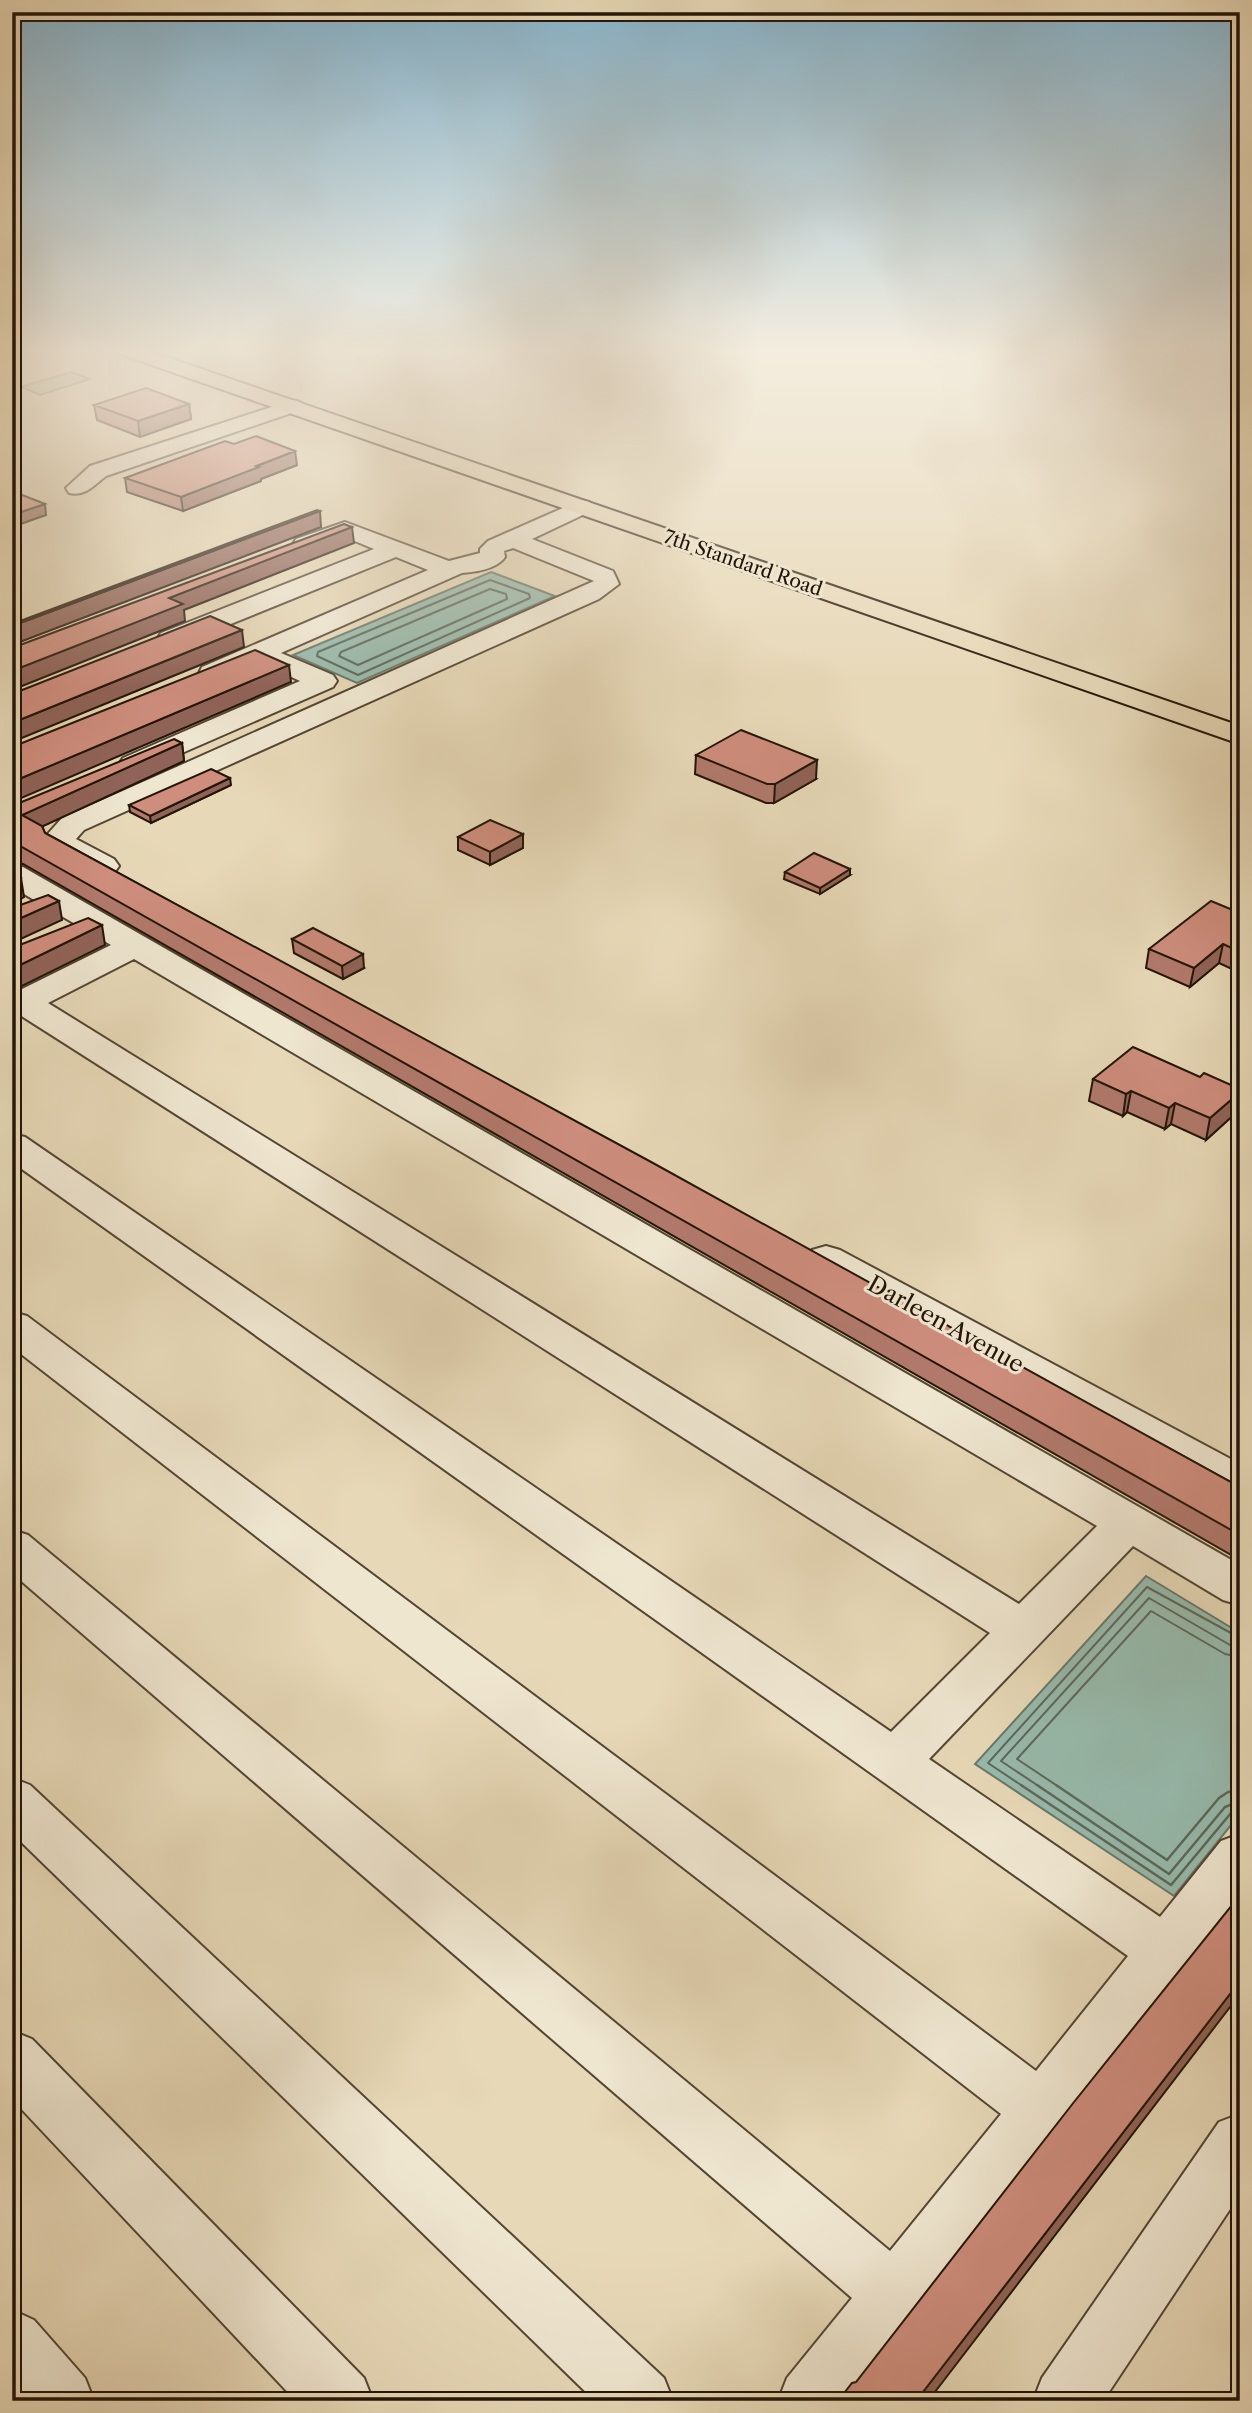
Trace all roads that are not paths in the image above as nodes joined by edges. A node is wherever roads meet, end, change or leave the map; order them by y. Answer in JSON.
{"nodes":[{"id":1,"x":123,"y":463,"type":"edge"},
{"id":2,"x":475,"y":463,"type":"edge"},
{"id":3,"x":494,"y":463,"type":"edge"},
{"id":4,"x":77,"y":488,"type":"dead end"},
{"id":5,"x":589,"y":498,"type":"junction"},
{"id":6,"x":384,"y":544,"type":"junction"},
{"id":7,"x":502,"y":544,"type":"junction"},
{"id":8,"x":281,"y":554,"type":"edge"},
{"id":9,"x":424,"y":560,"type":"junction"},
{"id":10,"x":454,"y":568,"type":"junction"},
{"id":11,"x":260,"y":653,"type":"junction"},
{"id":12,"x":165,"y":655,"type":"junction"},
{"id":13,"x":1240,"y":736,"type":"edge"},
{"id":14,"x":111,"y":760,"type":"edge"},
{"id":15,"x":12,"y":874,"type":"edge"},
{"id":16,"x":135,"y":883,"type":"edge"},
{"id":17,"x":93,"y":921,"type":"junction"},
{"id":18,"x":58,"y":937,"type":"edge"},
{"id":19,"x":135,"y":946,"type":"junction"},
{"id":20,"x":18,"y":1004,"type":"edge"},
{"id":21,"x":12,"y":1145,"type":"edge"},
{"id":22,"x":798,"y":1244,"type":"edge"},
{"id":23,"x":12,"y":1326,"type":"edge"},
{"id":24,"x":1240,"y":1484,"type":"edge"},
{"id":25,"x":1128,"y":1522,"type":"junction"},
{"id":26,"x":12,"y":1547,"type":"edge"},
{"id":27,"x":1240,"y":1587,"type":"edge"},
{"id":28,"x":1023,"y":1630,"type":"junction"},
{"id":29,"x":894,"y":1762,"type":"junction"},
{"id":30,"x":12,"y":1800,"type":"edge"},
{"id":31,"x":1240,"y":1857,"type":"edge"},
{"id":32,"x":1165,"y":1951,"type":"junction"},
{"id":33,"x":12,"y":2057,"type":"edge"},
{"id":34,"x":1040,"y":2109,"type":"junction"},
{"id":35,"x":1240,"y":2143,"type":"edge"},
{"id":36,"x":894,"y":2294,"type":"junction"},
{"id":37,"x":12,"y":2342,"type":"edge"},
{"id":38,"x":1072,"y":2398,"type":"edge"},
{"id":39,"x":62,"y":2401,"type":"edge"},
{"id":40,"x":341,"y":2401,"type":"edge"},
{"id":41,"x":641,"y":2401,"type":"edge"},
{"id":42,"x":810,"y":2401,"type":"edge"}],
"edges":[{"from":1,"to":4,"type":"street"},
{"from":2,"to":5,"type":"main road","name":"7th Standard Road"},
{"from":3,"to":5,"type":"main road","name":"7th Standard Road"},
{"from":5,"to":7,"type":"street"},
{"from":5,"to":13,"type":"main road","name":"7th Standard Road"},
{"from":6,"to":8,"type":"street"},
{"from":6,"to":9,"type":"street"},
{"from":6,"to":12,"type":"street"},
{"from":7,"to":10,"type":"street"},
{"from":7,"to":16,"type":"street"},
{"from":9,"to":10,"type":"street"},
{"from":9,"to":12,"type":"street"},
{"from":10,"to":11,"type":"street"},
{"from":11,"to":12,"type":"street"},
{"from":11,"to":14,"type":"street"},
{"from":15,"to":17,"type":"street"},
{"from":17,"to":18,"type":"street"},
{"from":17,"to":19,"type":"street"},
{"from":19,"to":20,"type":"street"},
{"from":19,"to":25,"type":"street"},
{"from":20,"to":28,"type":"street"},
{"from":21,"to":29,"type":"street"},
{"from":22,"to":24,"type":"street","name":"Darleen Avenue"},
{"from":23,"to":34,"type":"street"},
{"from":25,"to":27,"type":"street"},
{"from":25,"to":28,"type":"street"},
{"from":26,"to":36,"type":"street"},
{"from":28,"to":29,"type":"street"},
{"from":29,"to":32,"type":"street"},
{"from":30,"to":41,"type":"street"},
{"from":31,"to":32,"type":"street"},
{"from":32,"to":34,"type":"street"},
{"from":33,"to":40,"type":"street"},
{"from":34,"to":36,"type":"street"},
{"from":35,"to":38,"type":"street"},
{"from":36,"to":42,"type":"street"},
{"from":37,"to":39,"type":"street"}]}
